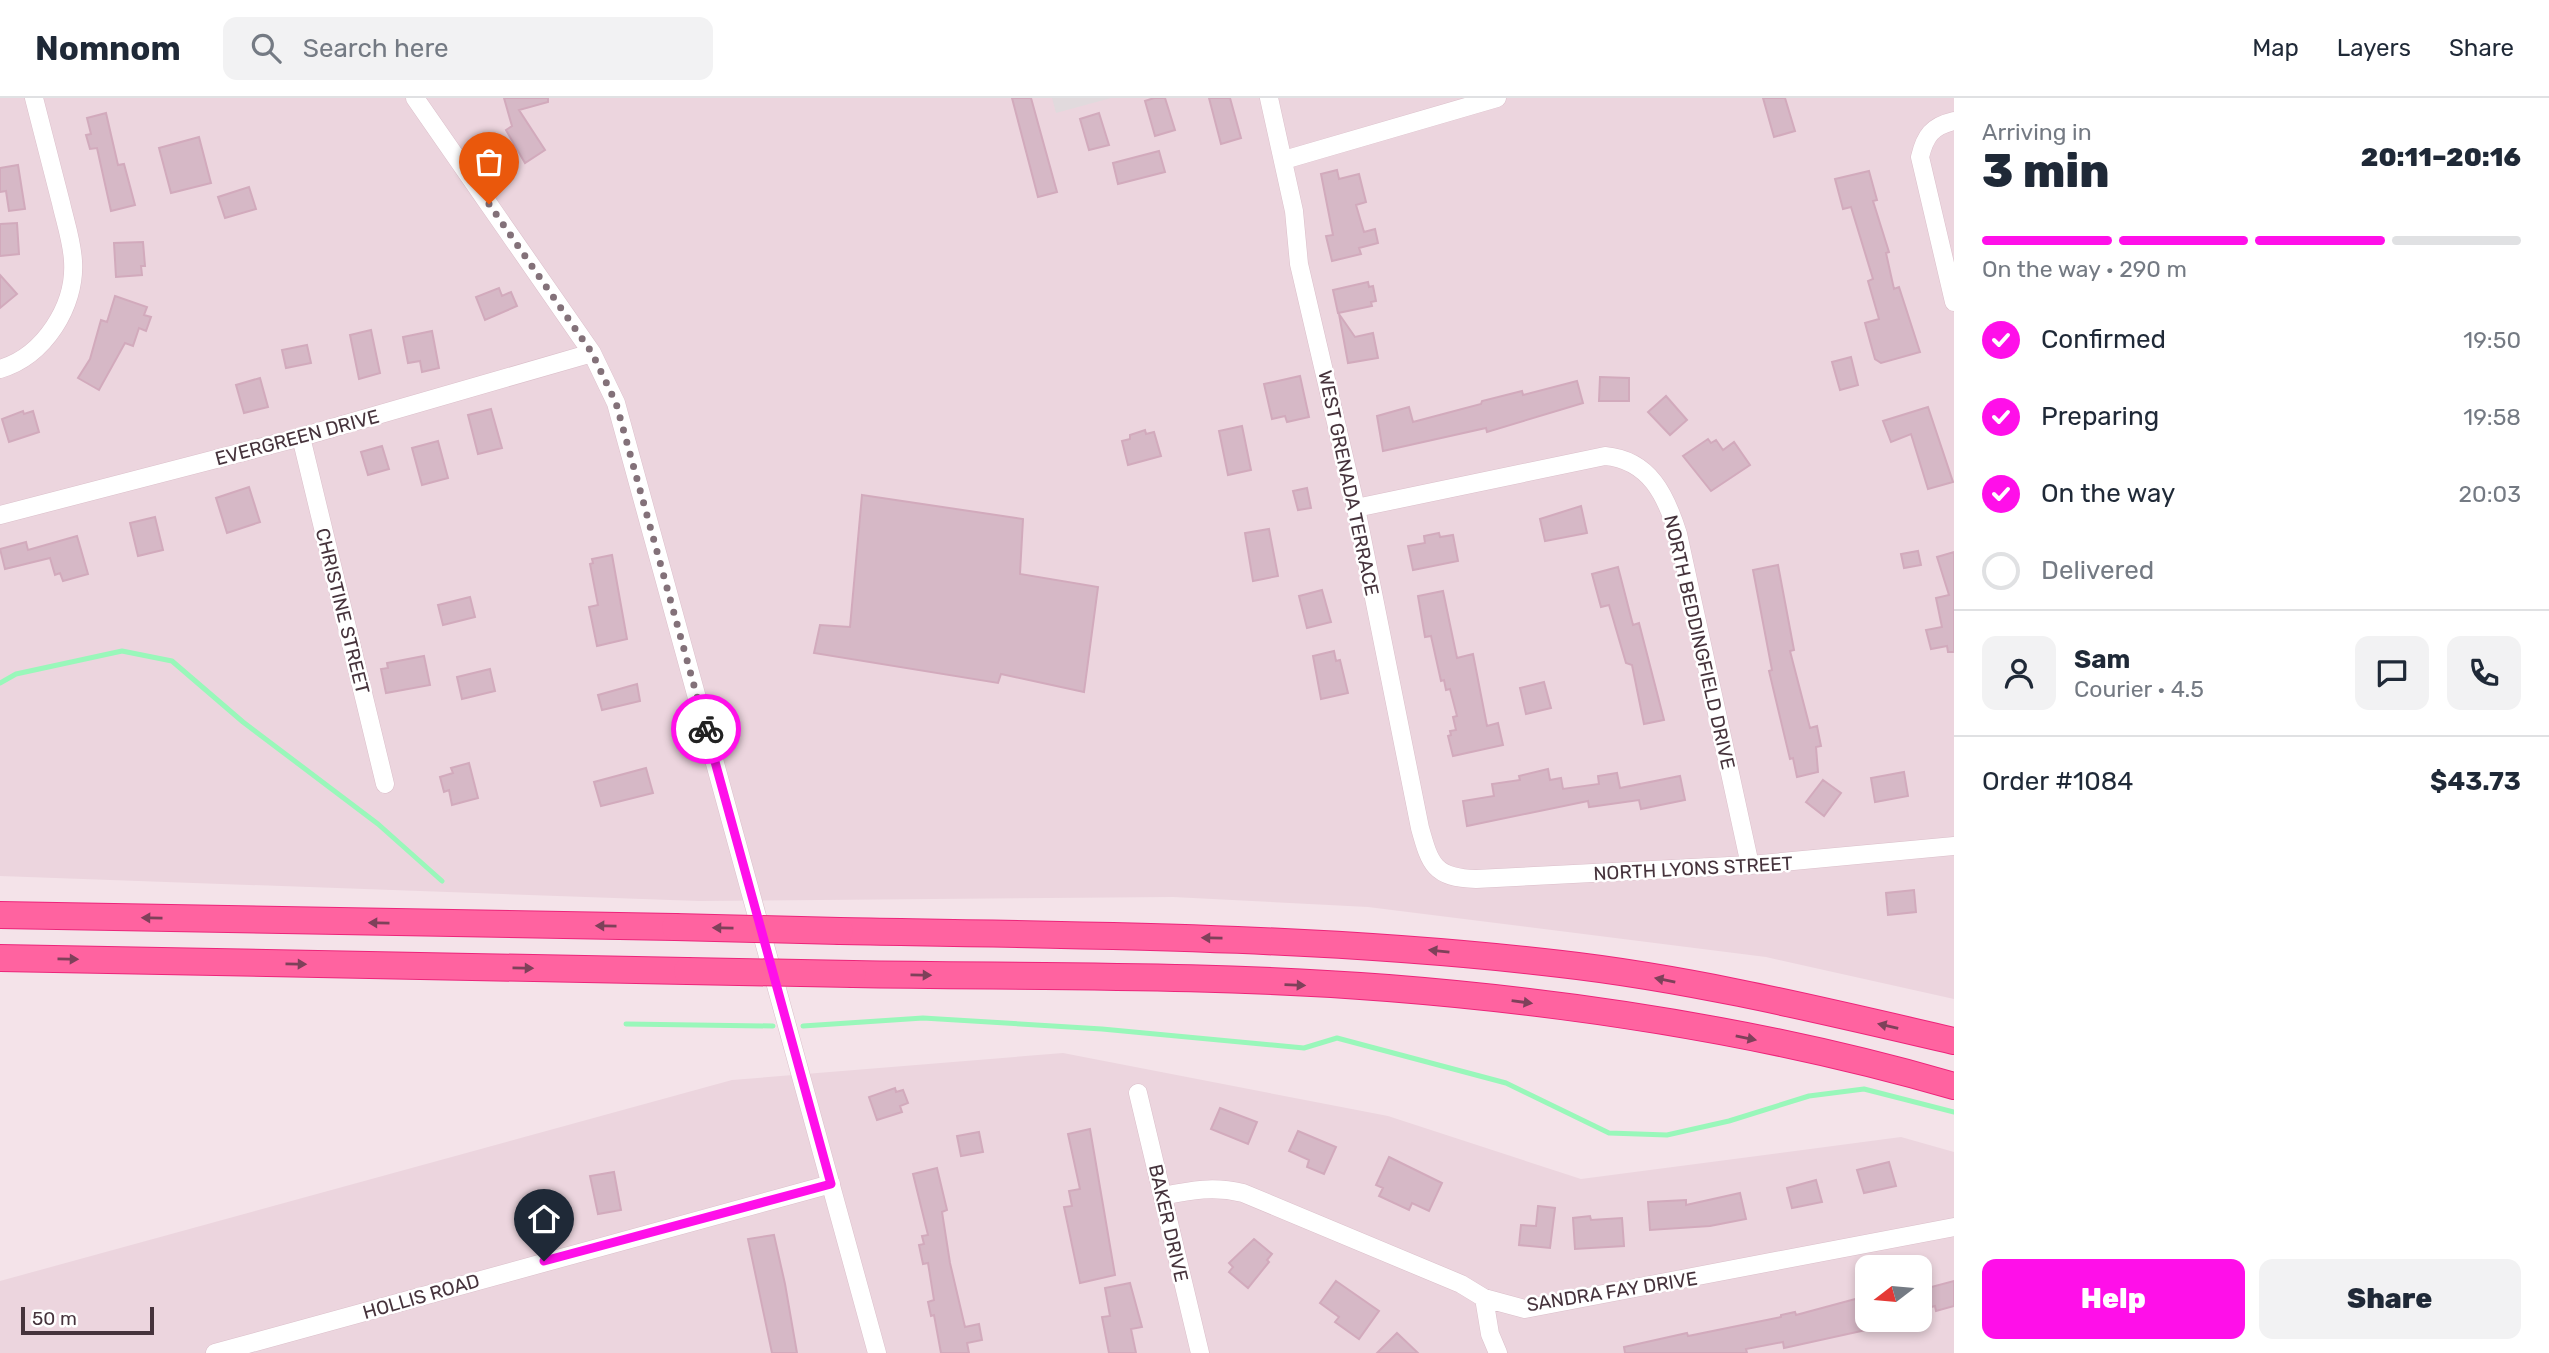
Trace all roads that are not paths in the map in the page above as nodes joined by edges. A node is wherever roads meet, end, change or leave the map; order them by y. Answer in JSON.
{"nodes":[{"id":1,"x":34,"y":98,"type":"edge"},
{"id":2,"x":415,"y":98,"type":"edge"},
{"id":3,"x":1269,"y":98,"type":"edge"},
{"id":4,"x":1497,"y":98,"type":"edge"},
{"id":5,"x":1954,"y":121,"type":"edge"},
{"id":6,"x":1284,"y":160,"type":"junction"},
{"id":7,"x":1954,"y":302,"type":"edge"},
{"id":8,"x":592,"y":353,"type":"junction"},
{"id":9,"x":0,"y":369,"type":"edge"},
{"id":10,"x":301,"y":437,"type":"junction"},
{"id":11,"x":1356,"y":508,"type":"junction"},
{"id":12,"x":0,"y":514,"type":"edge"},
{"id":13,"x":385,"y":784,"type":"dead end"},
{"id":14,"x":1954,"y":846,"type":"edge"},
{"id":15,"x":1750,"y":865,"type":"junction"},
{"id":16,"x":1434,"y":867,"type":"joint"},
{"id":17,"x":0,"y":915,"type":"edge"},
{"id":18,"x":0,"y":958,"type":"edge"},
{"id":19,"x":1954,"y":1041,"type":"edge"},
{"id":20,"x":1954,"y":1086,"type":"edge"},
{"id":21,"x":1139,"y":1093,"type":"dead end"},
{"id":22,"x":831,"y":1184,"type":"junction"},
{"id":23,"x":1163,"y":1196,"type":"junction"},
{"id":24,"x":1954,"y":1227,"type":"edge"},
{"id":25,"x":1485,"y":1298,"type":"junction"},
{"id":26,"x":215,"y":1353,"type":"edge"},
{"id":27,"x":877,"y":1353,"type":"edge"},
{"id":28,"x":1200,"y":1353,"type":"edge"},
{"id":29,"x":1498,"y":1353,"type":"edge"}],
"edges":[{"from":1,"to":9,"type":"street"},
{"from":2,"to":8,"type":"street"},
{"from":3,"to":6,"type":"street","name":"WEST GRENADA TERRACE"},
{"from":4,"to":6,"type":"street"},
{"from":5,"to":7,"type":"street"},
{"from":6,"to":11,"type":"street","name":"WEST GRENADA TERRACE"},
{"from":8,"to":10,"type":"street","name":"EVERGREEN DRIVE"},
{"from":8,"to":22,"type":"street"},
{"from":10,"to":12,"type":"street","name":"EVERGREEN DRIVE"},
{"from":10,"to":13,"type":"street","name":"CHRISTINE STREET"},
{"from":11,"to":15,"type":"street","name":"NORTH BEDDINGFIELD DRIVE"},
{"from":11,"to":16,"type":"street","name":"WEST GRENADA TERRACE"},
{"from":14,"to":15,"type":"street","name":"NORTH LYONS STREET"},
{"from":15,"to":16,"type":"street","name":"NORTH LYONS STREET"},
{"from":19,"to":17,"type":"highway","one_way":true,"bridge":true},
{"from":18,"to":20,"type":"highway","one_way":true,"bridge":true},
{"from":21,"to":23,"type":"street","name":"BAKER DRIVE"},
{"from":22,"to":26,"type":"street","name":"HOLLIS ROAD"},
{"from":22,"to":27,"type":"street"},
{"from":23,"to":25,"type":"street","name":"SANDRA FAY DRIVE"},
{"from":23,"to":28,"type":"street","name":"BAKER DRIVE"},
{"from":24,"to":25,"type":"street","name":"SANDRA FAY DRIVE"},
{"from":25,"to":29,"type":"street"}]}
